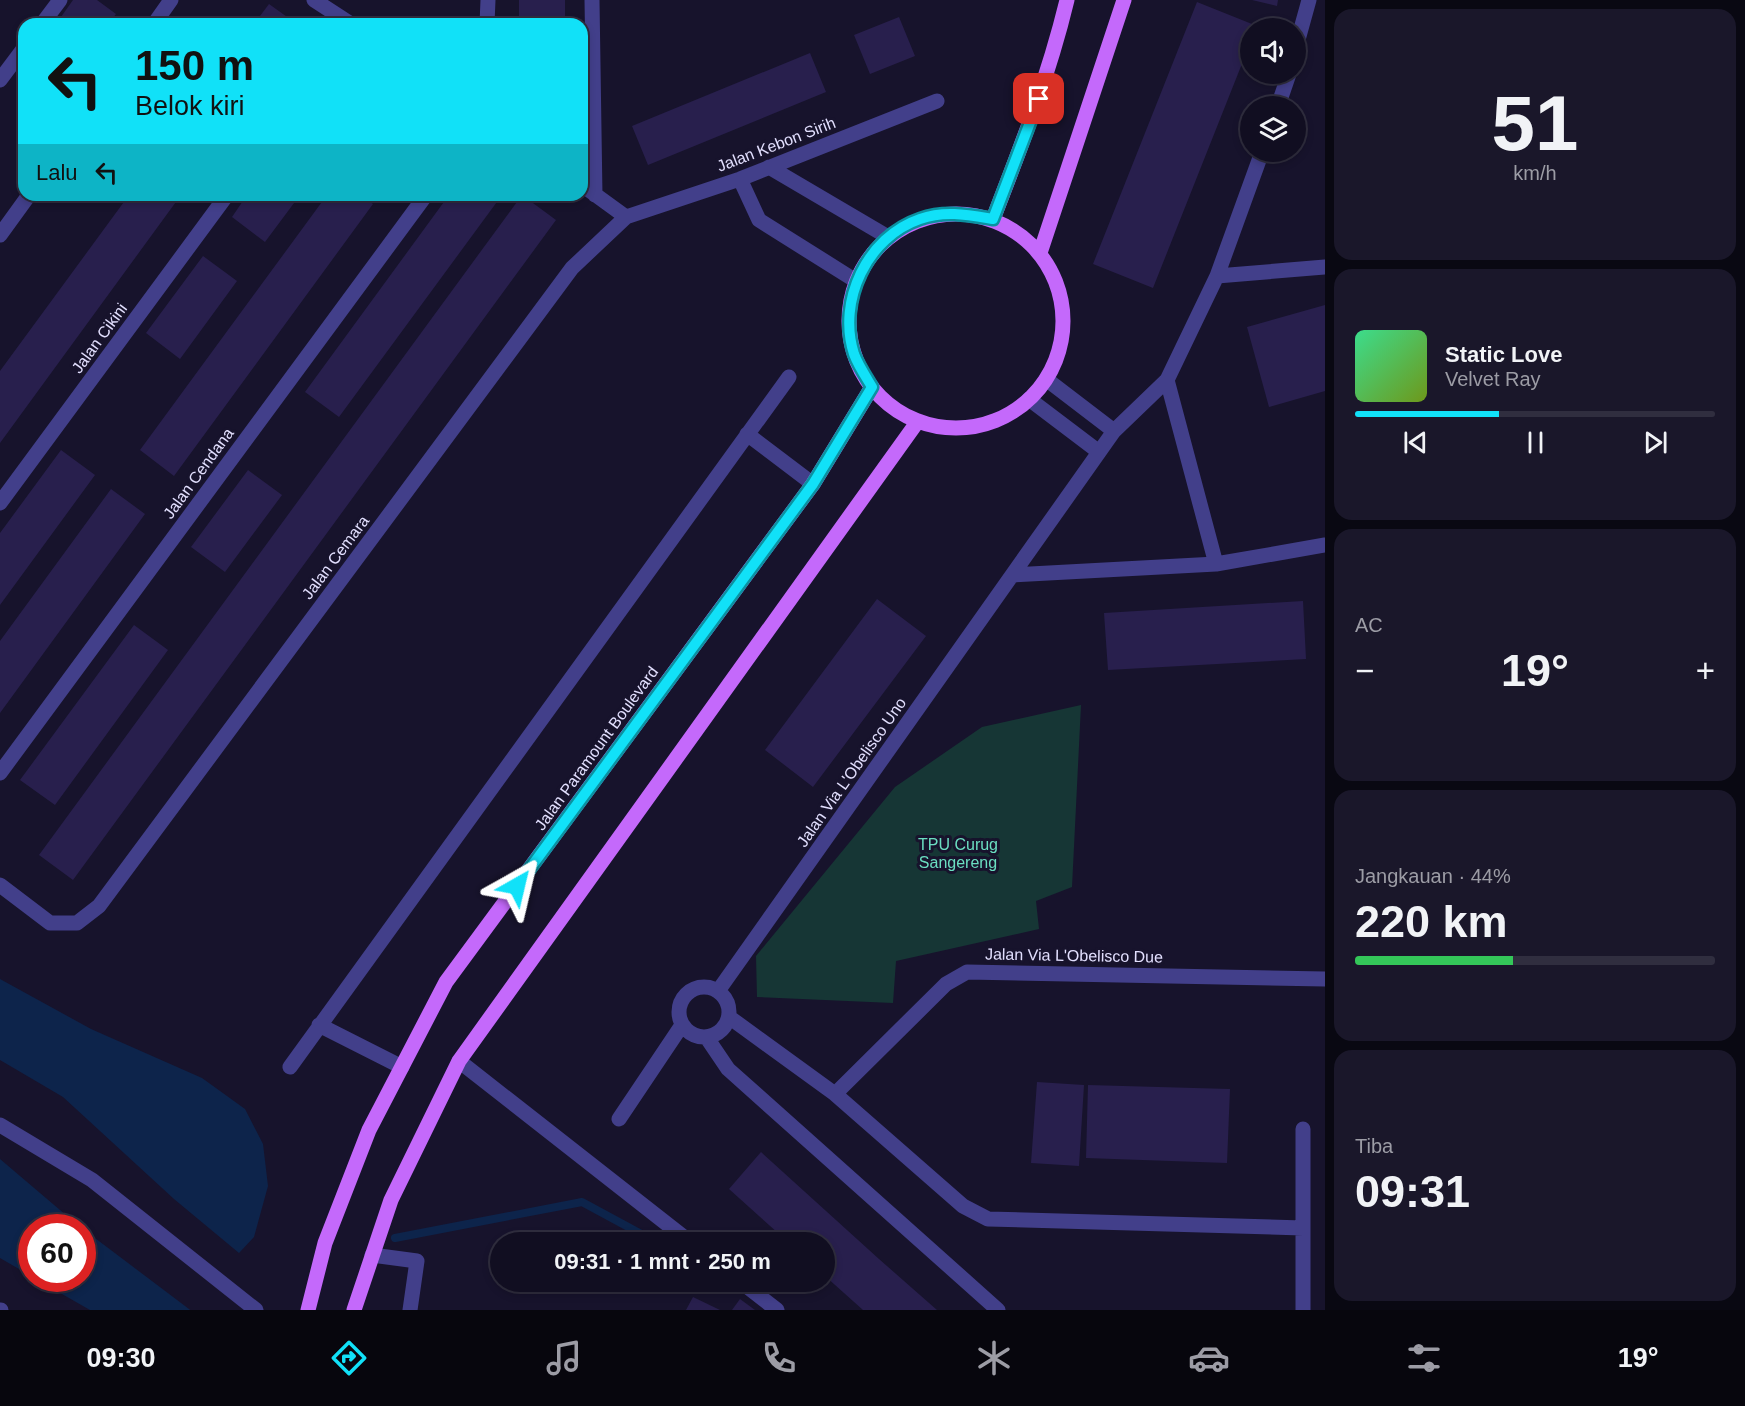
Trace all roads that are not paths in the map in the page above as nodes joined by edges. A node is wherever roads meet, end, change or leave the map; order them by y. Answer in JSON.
{"nodes":[{"id":1,"x":60,"y":0,"type":"edge"},
{"id":2,"x":171,"y":0,"type":"edge"},
{"id":3,"x":314,"y":0,"type":"edge"},
{"id":4,"x":488,"y":0,"type":"edge"},
{"id":5,"x":592,"y":0,"type":"edge"},
{"id":6,"x":1067,"y":0,"type":"edge"},
{"id":7,"x":1124,"y":0,"type":"edge"},
{"id":8,"x":1309,"y":0,"type":"edge"},
{"id":9,"x":46,"y":18,"type":"edge"},
{"id":10,"x":158,"y":18,"type":"edge"},
{"id":11,"x":342,"y":18,"type":"edge"},
{"id":12,"x":487,"y":18,"type":"edge"},
{"id":13,"x":1304,"y":18,"type":"edge"},
{"id":14,"x":18,"y":56,"type":"edge"},
{"id":15,"x":1,"y":77,"type":"edge"},
{"id":16,"x":938,"y":101,"type":"dead end"},
{"id":17,"x":1258,"y":162,"type":"edge"},
{"id":18,"x":769,"y":167,"type":"junction"},
{"id":19,"x":740,"y":179,"type":"junction"},
{"id":20,"x":588,"y":190,"type":"edge"},
{"id":21,"x":595,"y":195,"type":"junction"},
{"id":22,"x":25,"y":201,"type":"edge"},
{"id":23,"x":223,"y":201,"type":"edge"},
{"id":24,"x":422,"y":201,"type":"edge"},
{"id":25,"x":626,"y":217,"type":"junction"},
{"id":26,"x":993,"y":219,"type":"junction"},
{"id":27,"x":0,"y":235,"type":"edge"},
{"id":28,"x":888,"y":237,"type":"junction"},
{"id":29,"x":1040,"y":253,"type":"junction"},
{"id":30,"x":1325,"y":267,"type":"edge"},
{"id":31,"x":1217,"y":276,"type":"junction"},
{"id":32,"x":856,"y":281,"type":"junction"},
{"id":33,"x":789,"y":377,"type":"dead end"},
{"id":34,"x":1046,"y":379,"type":"junction"},
{"id":35,"x":1167,"y":380,"type":"junction"},
{"id":36,"x":872,"y":387,"type":"junction"},
{"id":37,"x":1029,"y":399,"type":"junction"},
{"id":38,"x":918,"y":421,"type":"junction"},
{"id":39,"x":1114,"y":431,"type":"junction"},
{"id":40,"x":747,"y":434,"type":"junction"},
{"id":41,"x":1099,"y":452,"type":"junction"},
{"id":42,"x":813,"y":484,"type":"junction"},
{"id":43,"x":0,"y":503,"type":"edge"},
{"id":44,"x":1325,"y":545,"type":"edge"},
{"id":45,"x":1216,"y":564,"type":"junction"},
{"id":46,"x":1013,"y":575,"type":"junction"},
{"id":47,"x":0,"y":773,"type":"edge"},
{"id":48,"x":0,"y":885,"type":"edge"},
{"id":49,"x":1325,"y":979,"type":"edge"},
{"id":50,"x":718,"y":991,"type":"junction"},
{"id":51,"x":729,"y":1017,"type":"junction"},
{"id":52,"x":319,"y":1025,"type":"junction"},
{"id":53,"x":682,"y":1025,"type":"junction"},
{"id":54,"x":707,"y":1038,"type":"junction"},
{"id":55,"x":459,"y":1060,"type":"junction"},
{"id":56,"x":290,"y":1067,"type":"dead end"},
{"id":57,"x":402,"y":1067,"type":"junction"},
{"id":58,"x":835,"y":1094,"type":"junction"},
{"id":59,"x":619,"y":1119,"type":"dead end"},
{"id":60,"x":0,"y":1125,"type":"edge"},
{"id":61,"x":1303,"y":1129,"type":"dead end"},
{"id":62,"x":1304,"y":1228,"type":"junction"},
{"id":63,"x":677,"y":1232,"type":"edge"},
{"id":64,"x":372,"y":1255,"type":"junction"},
{"id":65,"x":754,"y":1292,"type":"edge"},
{"id":66,"x":256,"y":1310,"type":"edge"},
{"id":67,"x":308,"y":1310,"type":"edge"},
{"id":68,"x":354,"y":1310,"type":"edge"},
{"id":69,"x":410,"y":1310,"type":"edge"},
{"id":70,"x":777,"y":1310,"type":"edge"},
{"id":71,"x":998,"y":1310,"type":"edge"},
{"id":72,"x":1303,"y":1310,"type":"edge"}],
"edges":[{"from":1,"to":9,"type":"street"},
{"from":2,"to":10,"type":"street"},
{"from":3,"to":11,"type":"street"},
{"from":4,"to":12,"type":"street"},
{"from":5,"to":21,"type":"street"},
{"from":6,"to":26,"type":"main road"},
{"from":7,"to":29,"type":"main road"},
{"from":8,"to":13,"type":"street"},
{"from":14,"to":15,"type":"street"},
{"from":16,"to":18,"type":"street","name":"Jalan Kebon Sirih"},
{"from":17,"to":31,"type":"street","name":"Jalan Via L'Obelisco Uno"},
{"from":18,"to":19,"type":"street","name":"Jalan Kebon Sirih"},
{"from":18,"to":28,"type":"street"},
{"from":19,"to":25,"type":"street","name":"Jalan Kebon Sirih"},
{"from":19,"to":32,"type":"street"},
{"from":20,"to":21,"type":"street"},
{"from":21,"to":25,"type":"street"},
{"from":22,"to":27,"type":"street"},
{"from":23,"to":43,"type":"street","name":"Jalan Cikini"},
{"from":24,"to":47,"type":"street","name":"Jalan Cendana"},
{"from":25,"to":48,"type":"street","name":"Jalan Cemara"},
{"from":26,"to":28,"type":"main road"},
{"from":26,"to":29,"type":"main road"},
{"from":28,"to":32,"type":"main road"},
{"from":29,"to":34,"type":"main road"},
{"from":30,"to":31,"type":"street"},
{"from":31,"to":35,"type":"street","name":"Jalan Via L'Obelisco Uno"},
{"from":32,"to":36,"type":"main road"},
{"from":33,"to":40,"type":"street"},
{"from":34,"to":37,"type":"main road"},
{"from":34,"to":39,"type":"street"},
{"from":35,"to":39,"type":"street","name":"Jalan Via L'Obelisco Uno"},
{"from":35,"to":45,"type":"street"},
{"from":36,"to":38,"type":"main road"},
{"from":36,"to":42,"type":"main road","name":"Jalan Paramount Boulevard"},
{"from":37,"to":38,"type":"main road"},
{"from":37,"to":41,"type":"street"},
{"from":38,"to":55,"type":"main road"},
{"from":39,"to":41,"type":"street","name":"Jalan Via L'Obelisco Uno"},
{"from":40,"to":42,"type":"street"},
{"from":40,"to":52,"type":"street"},
{"from":41,"to":46,"type":"street","name":"Jalan Via L'Obelisco Uno"},
{"from":42,"to":57,"type":"main road","name":"Jalan Paramount Boulevard"},
{"from":44,"to":45,"type":"street"},
{"from":45,"to":46,"type":"street"},
{"from":46,"to":50,"type":"street","name":"Jalan Via L'Obelisco Uno"},
{"from":49,"to":58,"type":"street","name":"Jalan Via L'Obelisco Due"},
{"from":50,"to":51,"type":"street"},
{"from":50,"to":53,"type":"street"},
{"from":51,"to":54,"type":"street"},
{"from":51,"to":58,"type":"street"},
{"from":52,"to":56,"type":"street"},
{"from":52,"to":57,"type":"street"},
{"from":53,"to":54,"type":"street"},
{"from":53,"to":59,"type":"street"},
{"from":54,"to":71,"type":"street"},
{"from":55,"to":63,"type":"street"},
{"from":55,"to":64,"type":"main road"},
{"from":57,"to":67,"type":"main road","name":"Jalan Paramount Boulevard"},
{"from":58,"to":62,"type":"street"},
{"from":60,"to":66,"type":"street"},
{"from":61,"to":62,"type":"street"},
{"from":62,"to":72,"type":"street"},
{"from":64,"to":68,"type":"main road"},
{"from":64,"to":69,"type":"street"},
{"from":65,"to":70,"type":"street"}]}
